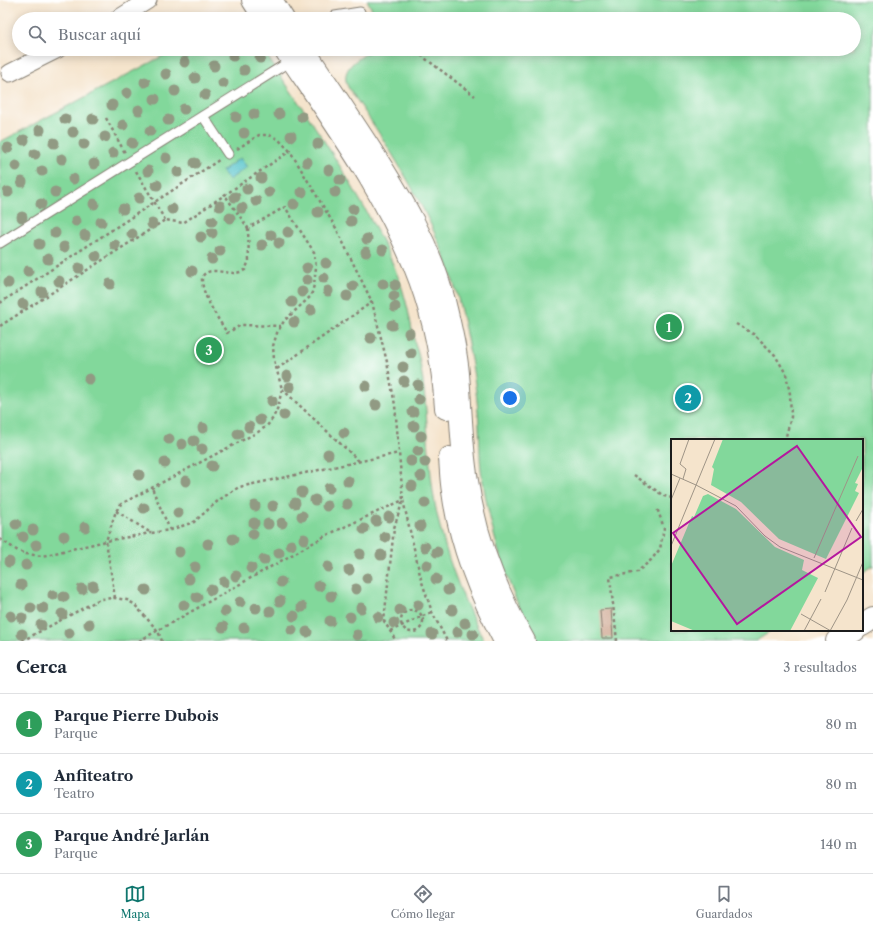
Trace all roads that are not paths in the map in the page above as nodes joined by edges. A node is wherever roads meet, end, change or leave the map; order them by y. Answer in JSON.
{"nodes":[{"id":1,"x":148,"y":0,"type":"edge"},
{"id":2,"x":253,"y":0,"type":"edge"},
{"id":3,"x":271,"y":0,"type":"edge"},
{"id":4,"x":129,"y":12,"type":"edge"},
{"id":5,"x":261,"y":12,"type":"edge"},
{"id":6,"x":279,"y":12,"type":"edge"},
{"id":7,"x":44,"y":56,"type":"edge"},
{"id":8,"x":296,"y":56,"type":"edge"},
{"id":9,"x":303,"y":56,"type":"edge"},
{"id":10,"x":303,"y":56,"type":"edge"},
{"id":11,"x":10,"y":73,"type":"dead end"},
{"id":12,"x":203,"y":116,"type":"junction"},
{"id":13,"x":228,"y":154,"type":"road end"},
{"id":14,"x":0,"y":243,"type":"edge"},
{"id":15,"x":873,"y":618,"type":"edge"},
{"id":16,"x":863,"y":625,"type":"edge"},
{"id":17,"x":853,"y":631,"type":"edge"},
{"id":18,"x":505,"y":641,"type":"edge"},
{"id":19,"x":524,"y":641,"type":"edge"},
{"id":20,"x":837,"y":641,"type":"edge"}],
"edges":[{"from":1,"to":4,"type":"street"},
{"from":2,"to":5,"type":"main road"},
{"from":3,"to":6,"type":"main road"},
{"from":7,"to":11,"type":"street"},
{"from":8,"to":12,"type":"lane"},
{"from":9,"to":18,"type":"main road"},
{"from":10,"to":19,"type":"main road"},
{"from":12,"to":13,"type":"lane"},
{"from":12,"to":14,"type":"lane"},
{"from":15,"to":16,"type":"main road"},
{"from":17,"to":20,"type":"main road"}]}
